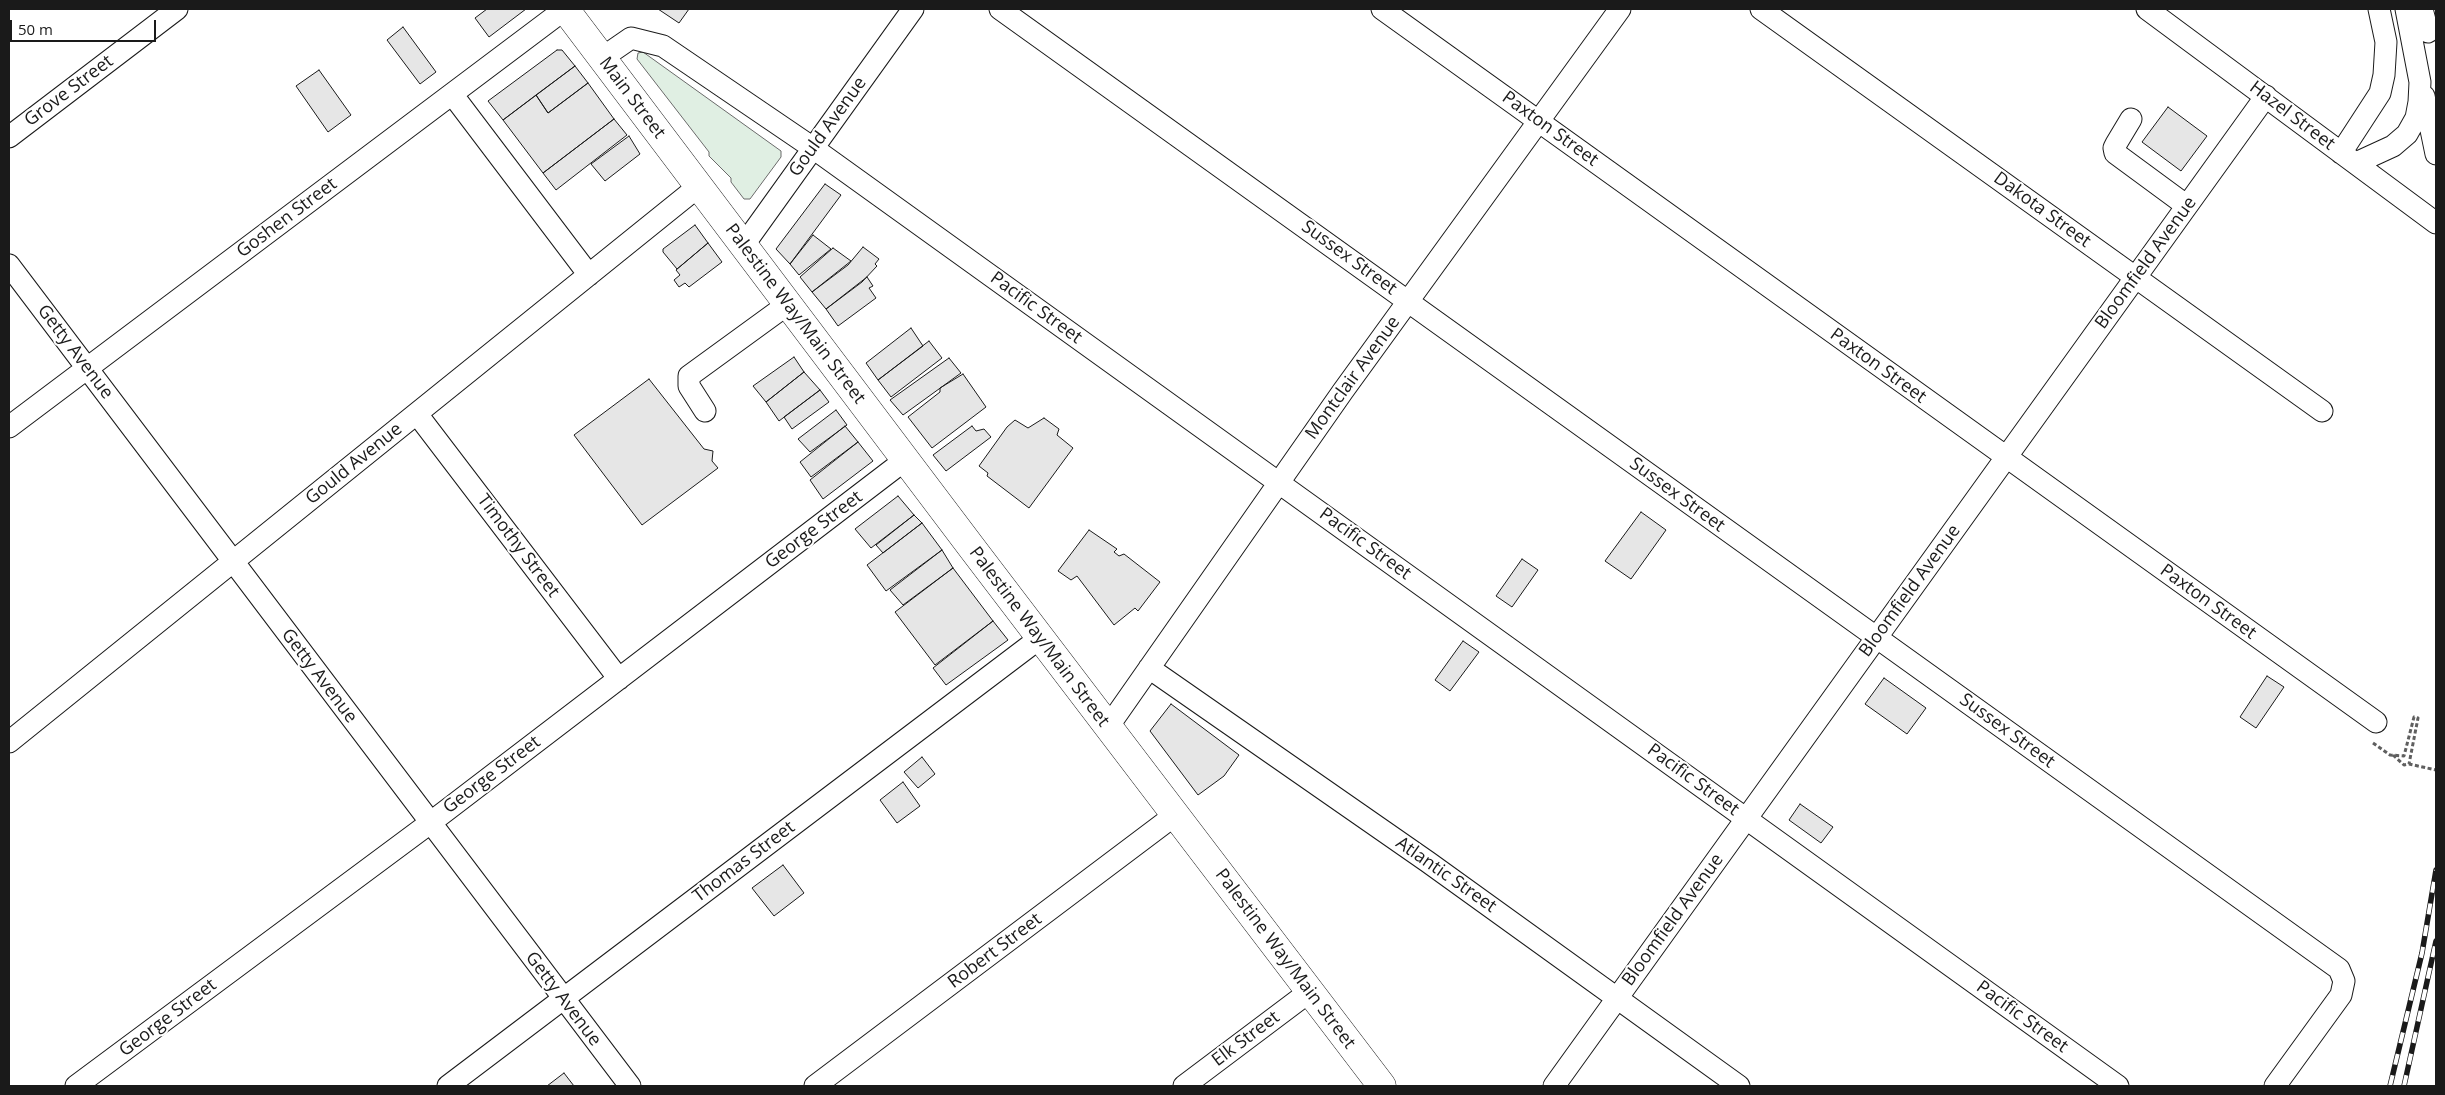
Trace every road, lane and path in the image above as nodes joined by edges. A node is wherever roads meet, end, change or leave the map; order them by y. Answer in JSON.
{"nodes":[{"id":1,"x":177,"y":9,"type":"edge"},
{"id":2,"x":565,"y":9,"type":"edge"},
{"id":3,"x":913,"y":9,"type":"edge"},
{"id":4,"x":1000,"y":9,"type":"edge"},
{"id":5,"x":1382,"y":9,"type":"edge"},
{"id":6,"x":1620,"y":9,"type":"edge"},
{"id":7,"x":1762,"y":9,"type":"edge"},
{"id":8,"x":2147,"y":9,"type":"edge"},
{"id":9,"x":2379,"y":9,"type":"edge"},
{"id":10,"x":2406,"y":9,"type":"edge"},
{"id":11,"x":2422,"y":9,"type":"edge"},
{"id":12,"x":2422,"y":41,"type":"junction"},
{"id":13,"x":602,"y":58,"type":"junction"},
{"id":14,"x":452,"y":94,"type":"junction"},
{"id":15,"x":2266,"y":96,"type":"junction"},
{"id":16,"x":2131,"y":119,"type":"dead end"},
{"id":17,"x":1539,"y":120,"type":"junction"},
{"id":18,"x":9,"y":137,"type":"edge"},
{"id":19,"x":813,"y":148,"type":"junction"},
{"id":20,"x":2436,"y":154,"type":"edge"},
{"id":21,"x":2349,"y":158,"type":"junction"},
{"id":22,"x":699,"y":186,"type":"junction"},
{"id":23,"x":2187,"y":206,"type":"junction"},
{"id":24,"x":2436,"y":223,"type":"edge"},
{"id":25,"x":744,"y":246,"type":"junction"},
{"id":26,"x":9,"y":265,"type":"edge"},
{"id":27,"x":589,"y":275,"type":"junction"},
{"id":28,"x":2135,"y":277,"type":"junction"},
{"id":29,"x":1409,"y":301,"type":"junction"},
{"id":30,"x":788,"y":304,"type":"junction"},
{"id":31,"x":87,"y":369,"type":"junction"},
{"id":32,"x":706,"y":410,"type":"dead end"},
{"id":33,"x":2322,"y":411,"type":"dead end"},
{"id":34,"x":417,"y":414,"type":"junction"},
{"id":35,"x":9,"y":427,"type":"edge"},
{"id":36,"x":2006,"y":458,"type":"junction"},
{"id":37,"x":905,"y":460,"type":"junction"},
{"id":38,"x":1279,"y":482,"type":"junction"},
{"id":39,"x":233,"y":562,"type":"junction"},
{"id":40,"x":1040,"y":638,"type":"junction"},
{"id":41,"x":1876,"y":638,"type":"junction"},
{"id":42,"x":1149,"y":668,"type":"junction"},
{"id":43,"x":619,"y":679,"type":"junction"},
{"id":44,"x":1108,"y":727,"type":"junction"},
{"id":45,"x":2372,"y":730,"type":"joint"},
{"id":46,"x":9,"y":742,"type":"edge"},
{"id":47,"x":2393,"y":755,"type":"junction"},
{"id":48,"x":2409,"y":764,"type":"junction"},
{"id":49,"x":2436,"y":770,"type":"edge"},
{"id":50,"x":1174,"y":815,"type":"junction"},
{"id":51,"x":1746,"y":818,"type":"junction"},
{"id":52,"x":430,"y":823,"type":"junction"},
{"id":53,"x":1309,"y":992,"type":"junction"},
{"id":54,"x":1617,"y":998,"type":"junction"},
{"id":55,"x":564,"y":999,"type":"junction"},
{"id":56,"x":76,"y":1086,"type":"edge"},
{"id":57,"x":448,"y":1086,"type":"edge"},
{"id":58,"x":630,"y":1086,"type":"edge"},
{"id":59,"x":815,"y":1086,"type":"edge"},
{"id":60,"x":1184,"y":1086,"type":"edge"},
{"id":61,"x":1382,"y":1086,"type":"edge"},
{"id":62,"x":1554,"y":1086,"type":"edge"},
{"id":63,"x":1739,"y":1086,"type":"edge"},
{"id":64,"x":2118,"y":1086,"type":"edge"},
{"id":65,"x":2275,"y":1086,"type":"edge"}],
"edges":[{"from":1,"to":18,"type":"street","name":"Grove Street"},
{"from":2,"to":13,"type":"main road","name":"Main Street"},
{"from":2,"to":14,"type":"street","name":"Goshen Street"},
{"from":3,"to":19,"type":"street","name":"Gould Avenue"},
{"from":4,"to":29,"type":"street","name":"Sussex Street"},
{"from":5,"to":17,"type":"street","name":"Paxton Street"},
{"from":6,"to":17,"type":"street","name":"Montclair Avenue"},
{"from":7,"to":28,"type":"street","name":"Dakota Street"},
{"from":8,"to":15,"type":"street","name":"Hazel Street"},
{"from":9,"to":21,"type":"street"},
{"from":10,"to":12,"type":"street"},
{"from":11,"to":12,"type":"street"},
{"from":12,"to":20,"type":"street"},
{"from":12,"to":21,"type":"street"},
{"from":13,"to":19,"type":"street","name":"Pacific Street"},
{"from":13,"to":22,"type":"main road","name":"Main Street"},
{"from":14,"to":27,"type":"street"},
{"from":14,"to":31,"type":"street","name":"Goshen Street"},
{"from":15,"to":21,"type":"street","name":"Hazel Street"},
{"from":15,"to":23,"type":"street","name":"Bloomfield Avenue"},
{"from":16,"to":23,"type":"street"},
{"from":17,"to":29,"type":"street","name":"Montclair Avenue"},
{"from":17,"to":36,"type":"street","name":"Paxton Street"},
{"from":19,"to":25,"type":"street","name":"Gould Avenue"},
{"from":19,"to":38,"type":"street","name":"Pacific Street"},
{"from":21,"to":24,"type":"street","name":"Hazel Street"},
{"from":22,"to":25,"type":"main road","name":"Palestine Way/Main Street"},
{"from":22,"to":27,"type":"street","name":"Gould Avenue"},
{"from":23,"to":28,"type":"street","name":"Bloomfield Avenue"},
{"from":25,"to":30,"type":"main road","name":"Palestine Way/Main Street"},
{"from":26,"to":31,"type":"street","name":"Getty Avenue"},
{"from":27,"to":34,"type":"street","name":"Gould Avenue"},
{"from":28,"to":33,"type":"street","name":"Dakota Street"},
{"from":28,"to":36,"type":"street","name":"Bloomfield Avenue"},
{"from":29,"to":38,"type":"street","name":"Montclair Avenue"},
{"from":29,"to":41,"type":"street","name":"Sussex Street"},
{"from":30,"to":32,"type":"street"},
{"from":30,"to":37,"type":"main road","name":"Palestine Way/Main Street"},
{"from":31,"to":35,"type":"street","name":"Goshen Street"},
{"from":31,"to":39,"type":"street","name":"Getty Avenue"},
{"from":34,"to":39,"type":"street","name":"Gould Avenue"},
{"from":34,"to":43,"type":"street","name":"Timothy Street"},
{"from":36,"to":41,"type":"street","name":"Bloomfield Avenue"},
{"from":36,"to":45,"type":"street","name":"Paxton Street"},
{"from":37,"to":40,"type":"main road","name":"Palestine Way/Main Street"},
{"from":37,"to":43,"type":"street","name":"George Street"},
{"from":38,"to":42,"type":"street","name":"Montclair Avenue"},
{"from":38,"to":51,"type":"street","name":"Pacific Street"},
{"from":39,"to":46,"type":"street","name":"Gould Avenue"},
{"from":39,"to":52,"type":"street","name":"Getty Avenue"},
{"from":40,"to":44,"type":"main road","name":"Palestine Way/Main Street"},
{"from":40,"to":55,"type":"street","name":"Thomas Street"},
{"from":41,"to":51,"type":"street","name":"Bloomfield Avenue"},
{"from":41,"to":65,"type":"street","name":"Sussex Street"},
{"from":42,"to":44,"type":"street","name":"Montclair Avenue"},
{"from":42,"to":54,"type":"street","name":"Atlantic Street"},
{"from":43,"to":52,"type":"street","name":"George Street"},
{"from":44,"to":50,"type":"main road","name":"Palestine Way/Main Street"},
{"from":45,"to":47,"type":"path"},
{"from":47,"to":48,"type":"path"},
{"from":47,"to":48,"type":"path"},
{"from":48,"to":49,"type":"path"},
{"from":50,"to":53,"type":"main road","name":"Palestine Way/Main Street"},
{"from":50,"to":59,"type":"street","name":"Robert Street"},
{"from":51,"to":54,"type":"street","name":"Bloomfield Avenue"},
{"from":51,"to":64,"type":"street","name":"Pacific Street"},
{"from":52,"to":55,"type":"street","name":"Getty Avenue"},
{"from":52,"to":56,"type":"street","name":"George Street"},
{"from":53,"to":60,"type":"street","name":"Elk Street"},
{"from":53,"to":61,"type":"main road","name":"Palestine Way/Main Street"},
{"from":54,"to":62,"type":"street","name":"Bloomfield Avenue"},
{"from":54,"to":63,"type":"street","name":"Atlantic Street"},
{"from":55,"to":57,"type":"street","name":"Thomas Street"},
{"from":55,"to":58,"type":"street","name":"Getty Avenue"}]}
